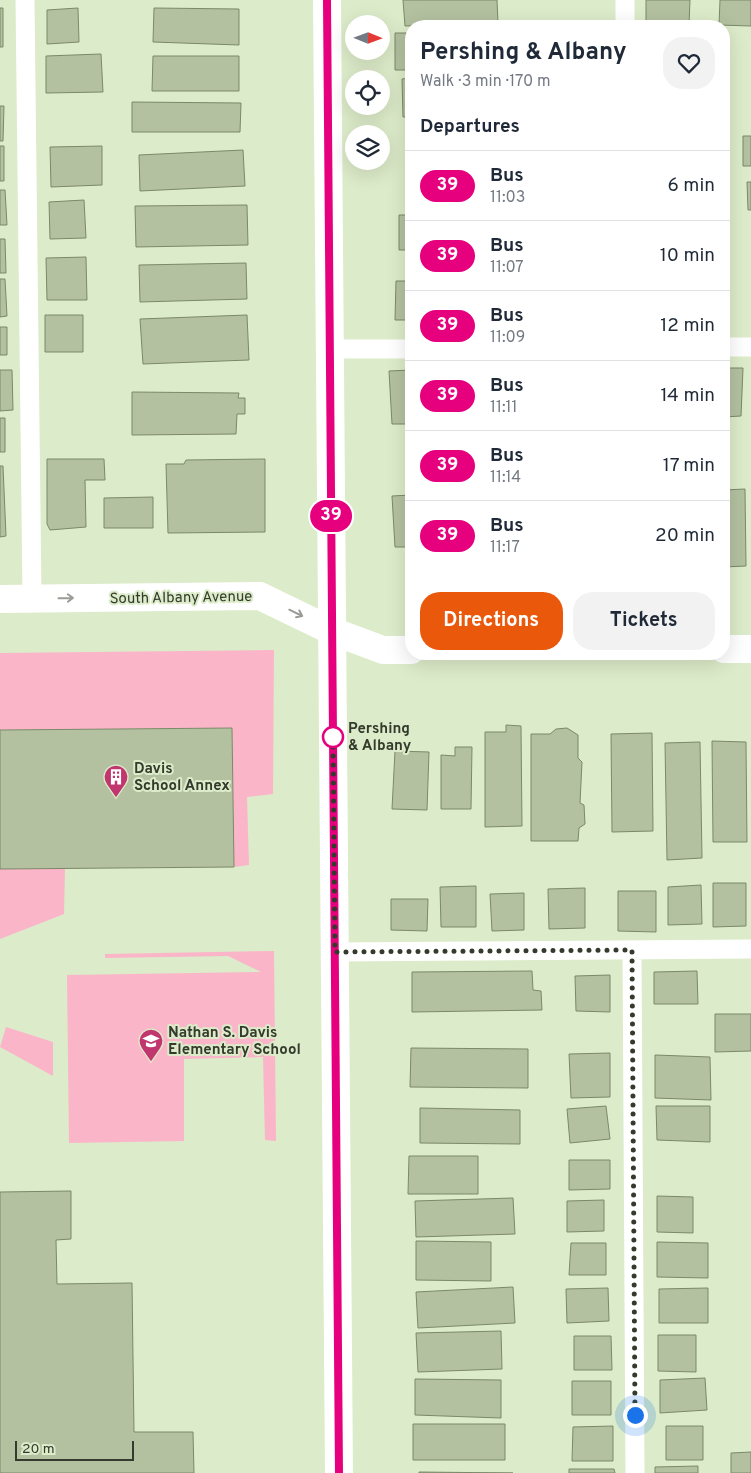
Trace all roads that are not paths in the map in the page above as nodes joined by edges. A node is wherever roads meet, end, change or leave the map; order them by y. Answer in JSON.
{"nodes":[{"id":1,"x":26,"y":0,"type":"edge"},
{"id":2,"x":327,"y":0,"type":"edge"},
{"id":3,"x":625,"y":0,"type":"edge"},
{"id":4,"x":625,"y":20,"type":"edge"},
{"id":5,"x":730,"y":347,"type":"edge"},
{"id":6,"x":751,"y":347,"type":"edge"},
{"id":7,"x":330,"y":349,"type":"junction"},
{"id":8,"x":405,"y":349,"type":"edge"},
{"id":9,"x":32,"y":598,"type":"junction"},
{"id":10,"x":0,"y":599,"type":"edge"},
{"id":11,"x":332,"y":631,"type":"junction"},
{"id":12,"x":730,"y":649,"type":"edge"},
{"id":13,"x":751,"y":649,"type":"edge"},
{"id":14,"x":405,"y":650,"type":"edge"},
{"id":15,"x":751,"y":949,"type":"edge"},
{"id":16,"x":632,"y":950,"type":"junction"},
{"id":17,"x":335,"y":952,"type":"junction"},
{"id":18,"x":339,"y":1473,"type":"edge"},
{"id":19,"x":635,"y":1473,"type":"edge"}],
"edges":[{"from":1,"to":9,"type":"lane"},
{"from":2,"to":7,"type":"street"},
{"from":3,"to":4,"type":"lane"},
{"from":5,"to":6,"type":"lane"},
{"from":7,"to":8,"type":"lane"},
{"from":7,"to":11,"type":"street"},
{"from":9,"to":10,"type":"street","name":"South Albany Avenue"},
{"from":9,"to":11,"type":"street","name":"South Albany Avenue","one_way":true},
{"from":11,"to":14,"type":"street","name":"South Albany Avenue"},
{"from":11,"to":17,"type":"street"},
{"from":12,"to":13,"type":"street"},
{"from":15,"to":16,"type":"lane"},
{"from":16,"to":17,"type":"lane"},
{"from":16,"to":19,"type":"lane"},
{"from":17,"to":18,"type":"street"}]}
